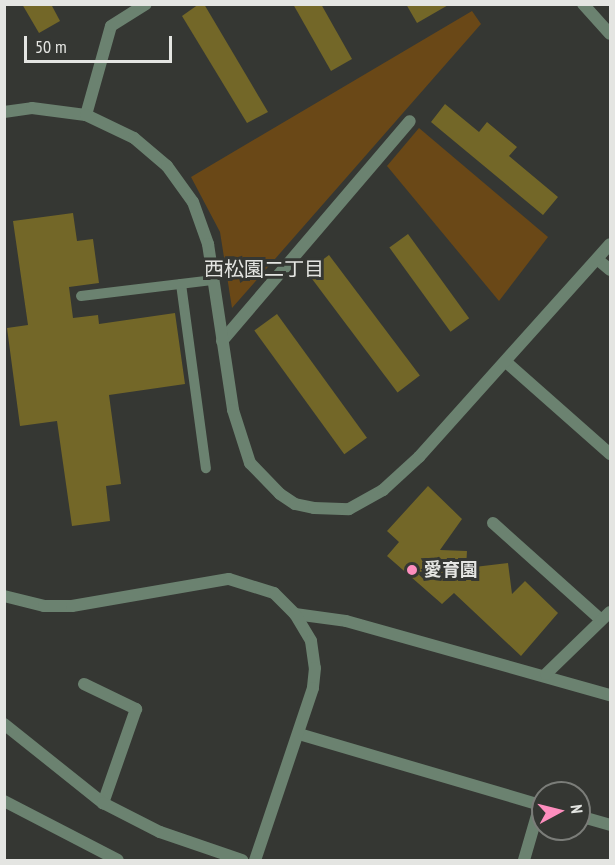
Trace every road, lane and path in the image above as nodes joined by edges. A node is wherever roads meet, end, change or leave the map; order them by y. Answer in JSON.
{"nodes":[{"id":1,"x":146,"y":4,"type":"edge"},
{"id":2,"x":583,"y":4,"type":"edge"},
{"id":3,"x":610,"y":34,"type":"edge"},
{"id":4,"x":4,"y":112,"type":"edge"},
{"id":5,"x":86,"y":115,"type":"junction"},
{"id":6,"x":410,"y":121,"type":"dead end"},
{"id":7,"x":610,"y":244,"type":"edge"},
{"id":8,"x":597,"y":259,"type":"junction"},
{"id":9,"x":610,"y":270,"type":"edge"},
{"id":10,"x":214,"y":280,"type":"junction"},
{"id":11,"x":181,"y":284,"type":"junction"},
{"id":12,"x":81,"y":296,"type":"dead end"},
{"id":13,"x":222,"y":341,"type":"junction"},
{"id":14,"x":506,"y":362,"type":"junction"},
{"id":15,"x":610,"y":454,"type":"edge"},
{"id":16,"x":206,"y":468,"type":"dead end"},
{"id":17,"x":493,"y":523,"type":"dead end"},
{"id":18,"x":4,"y":596,"type":"edge"},
{"id":19,"x":295,"y":614,"type":"junction"},
{"id":20,"x":606,"y":616,"type":"edge"},
{"id":21,"x":546,"y":674,"type":"junction"},
{"id":22,"x":84,"y":684,"type":"dead end"},
{"id":23,"x":610,"y":695,"type":"edge"},
{"id":24,"x":4,"y":724,"type":"edge"},
{"id":25,"x":299,"y":734,"type":"junction"},
{"id":26,"x":4,"y":801,"type":"edge"},
{"id":27,"x":531,"y":802,"type":"edge"},
{"id":28,"x":103,"y":803,"type":"junction"},
{"id":29,"x":591,"y":819,"type":"edge"},
{"id":30,"x":610,"y":825,"type":"edge"},
{"id":31,"x":531,"y":838,"type":"edge"},
{"id":32,"x":118,"y":861,"type":"edge"},
{"id":33,"x":242,"y":861,"type":"edge"},
{"id":34,"x":255,"y":861,"type":"edge"},
{"id":35,"x":524,"y":861,"type":"edge"}],
"edges":[{"from":1,"to":5,"type":"street"},
{"from":2,"to":3,"type":"street"},
{"from":4,"to":5,"type":"street"},
{"from":5,"to":10,"type":"street"},
{"from":6,"to":13,"type":"street"},
{"from":7,"to":8,"type":"street"},
{"from":8,"to":9,"type":"street"},
{"from":8,"to":14,"type":"street"},
{"from":10,"to":11,"type":"lane"},
{"from":10,"to":13,"type":"street"},
{"from":11,"to":12,"type":"lane"},
{"from":11,"to":16,"type":"lane"},
{"from":13,"to":14,"type":"street"},
{"from":14,"to":15,"type":"street"},
{"from":17,"to":20,"type":"street"},
{"from":18,"to":19,"type":"street"},
{"from":19,"to":21,"type":"street"},
{"from":19,"to":25,"type":"street"},
{"from":20,"to":21,"type":"street"},
{"from":21,"to":23,"type":"street"},
{"from":22,"to":28,"type":"street"},
{"from":24,"to":28,"type":"street"},
{"from":25,"to":27,"type":"street"},
{"from":25,"to":34,"type":"street"},
{"from":26,"to":32,"type":"street"},
{"from":28,"to":33,"type":"street"},
{"from":29,"to":30,"type":"street"},
{"from":31,"to":35,"type":"street"}]}
